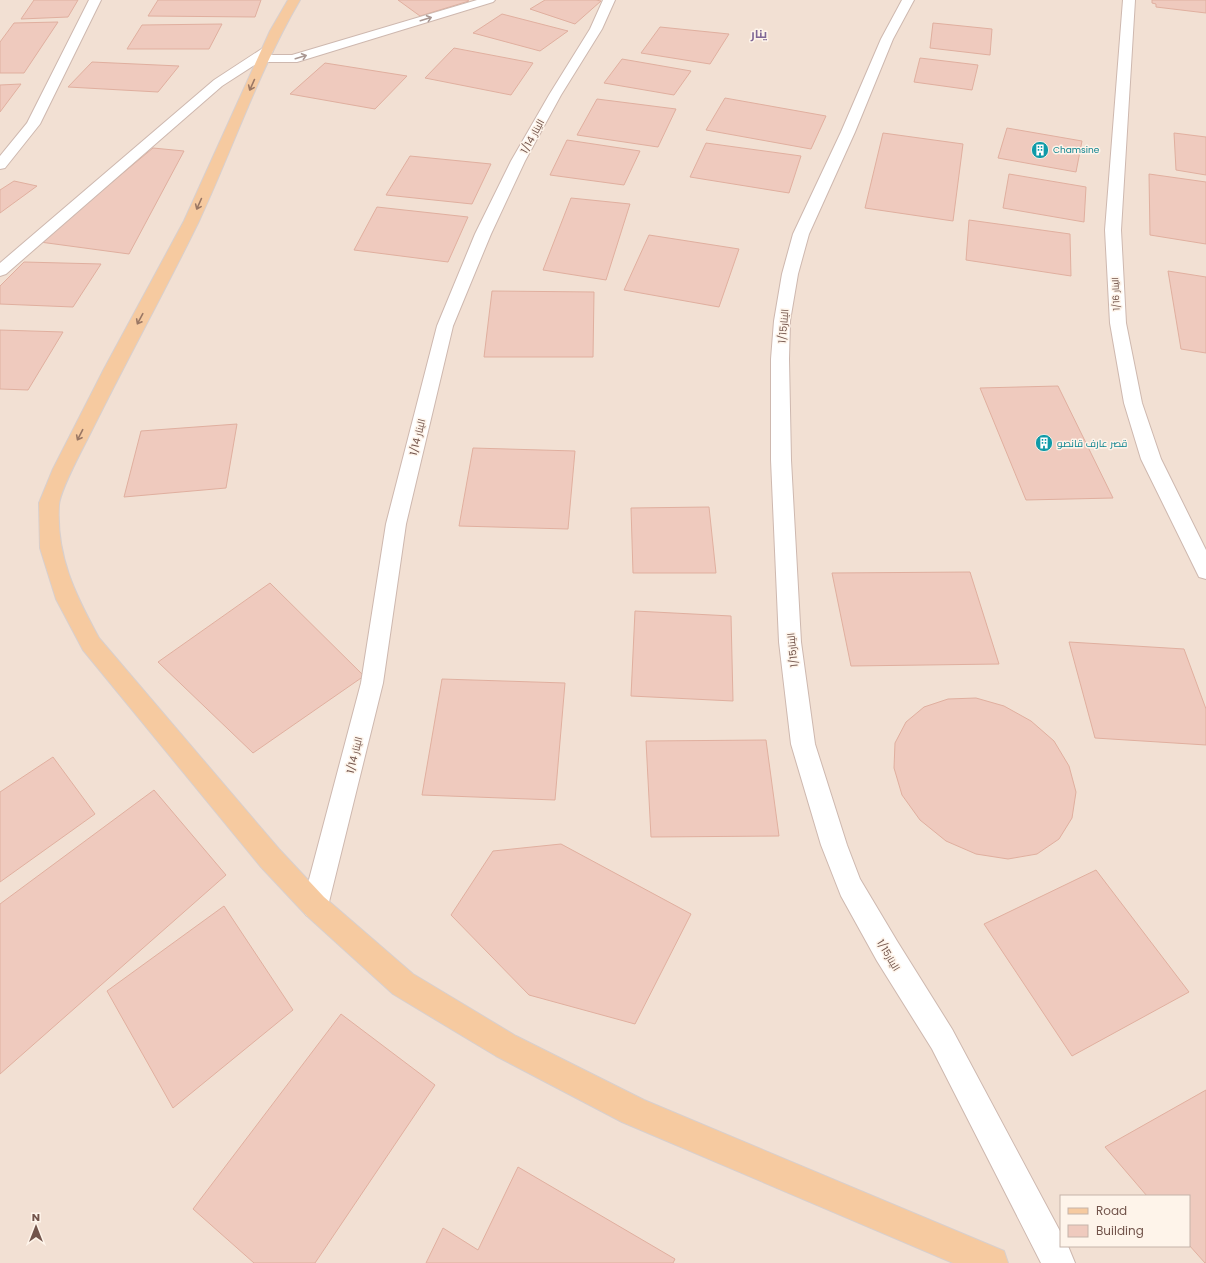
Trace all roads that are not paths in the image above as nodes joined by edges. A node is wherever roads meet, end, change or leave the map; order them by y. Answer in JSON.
{"nodes":[{"id":1,"x":95,"y":0,"type":"edge"},
{"id":2,"x":294,"y":0,"type":"edge"},
{"id":3,"x":489,"y":0,"type":"edge"},
{"id":4,"x":609,"y":0,"type":"edge"},
{"id":5,"x":908,"y":0,"type":"edge"},
{"id":6,"x":1129,"y":0,"type":"edge"},
{"id":7,"x":265,"y":56,"type":"junction"},
{"id":8,"x":0,"y":165,"type":"edge"},
{"id":9,"x":0,"y":271,"type":"edge"},
{"id":10,"x":1206,"y":571,"type":"edge"},
{"id":11,"x":316,"y":906,"type":"junction"},
{"id":12,"x":992,"y":1263,"type":"edge"},
{"id":13,"x":1059,"y":1263,"type":"edge"}],
"edges":[{"from":1,"to":8,"type":"street"},
{"from":2,"to":7,"type":"main road"},
{"from":7,"to":3,"type":"street","one_way":true},
{"from":4,"to":11,"type":"street","name":"الينار 1/14"},
{"from":5,"to":13,"type":"street","name":"الينار1/15"},
{"from":6,"to":10,"type":"street","name":"الينار 1/16"},
{"from":7,"to":9,"type":"street"},
{"from":7,"to":11,"type":"main road","one_way":true},
{"from":11,"to":12,"type":"main road"}]}
